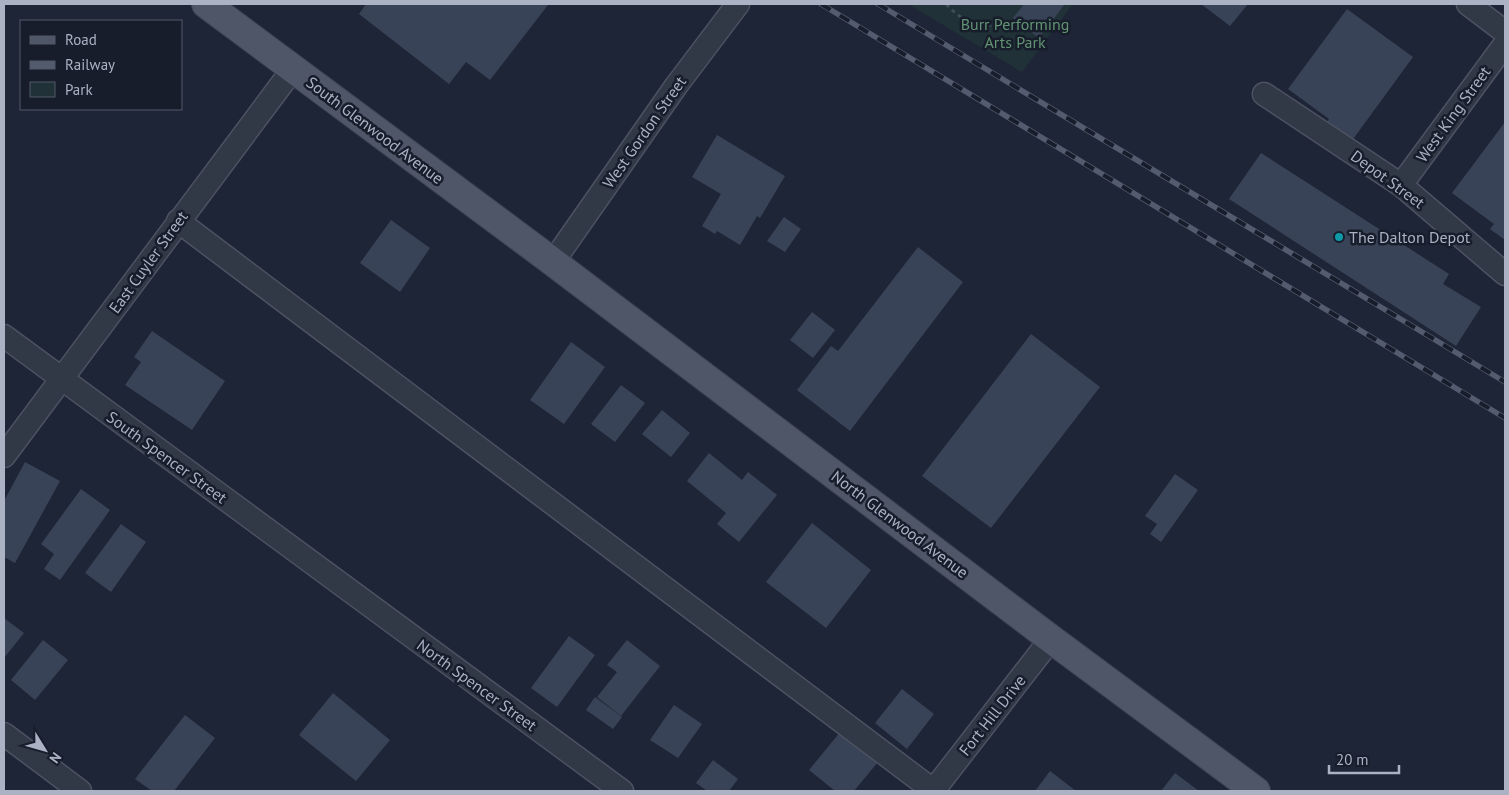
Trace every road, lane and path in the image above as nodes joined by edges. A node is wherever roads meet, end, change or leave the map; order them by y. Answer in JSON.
{"nodes":[{"id":1,"x":206,"y":4,"type":"edge"},
{"id":2,"x":738,"y":4,"type":"edge"},
{"id":3,"x":946,"y":4,"type":"edge"},
{"id":4,"x":1468,"y":4,"type":"edge"},
{"id":5,"x":1016,"y":22,"type":"dead end"},
{"id":6,"x":1505,"y":32,"type":"edge"},
{"id":7,"x":1505,"y":44,"type":"edge"},
{"id":8,"x":293,"y":69,"type":"junction"},
{"id":9,"x":1264,"y":94,"type":"dead end"},
{"id":10,"x":1401,"y":185,"type":"junction"},
{"id":11,"x":178,"y":221,"type":"junction"},
{"id":12,"x":549,"y":259,"type":"junction"},
{"id":13,"x":1505,"y":274,"type":"edge"},
{"id":14,"x":4,"y":336,"type":"edge"},
{"id":15,"x":62,"y":379,"type":"junction"},
{"id":16,"x":4,"y":456,"type":"edge"},
{"id":17,"x":331,"y":578,"type":"joint"},
{"id":18,"x":1051,"y":639,"type":"junction"},
{"id":19,"x":4,"y":734,"type":"edge"},
{"id":20,"x":80,"y":791,"type":"edge"},
{"id":21,"x":622,"y":791,"type":"edge"},
{"id":22,"x":933,"y":791,"type":"edge"},
{"id":23,"x":1256,"y":791,"type":"edge"}],
"edges":[{"from":1,"to":8,"type":"main road","name":"South Glenwood Avenue"},
{"from":2,"to":12,"type":"street","name":"West Gordon Street"},
{"from":3,"to":5,"type":"path"},
{"from":4,"to":6,"type":"street"},
{"from":7,"to":10,"type":"street","name":"West King Street"},
{"from":8,"to":11,"type":"street","name":"East Cuyler Street"},
{"from":8,"to":12,"type":"main road","name":"South Glenwood Avenue"},
{"from":9,"to":10,"type":"street","name":"Depot Street"},
{"from":10,"to":13,"type":"street","name":"Depot Street"},
{"from":11,"to":15,"type":"street","name":"East Cuyler Street"},
{"from":11,"to":22,"type":"street"},
{"from":12,"to":18,"type":"main road","name":"North Glenwood Avenue"},
{"from":14,"to":15,"type":"street","name":"South Spencer Street"},
{"from":15,"to":16,"type":"street","name":"East Cuyler Street"},
{"from":15,"to":17,"type":"street","name":"South Spencer Street"},
{"from":17,"to":21,"type":"street","name":"North Spencer Street"},
{"from":18,"to":22,"type":"street","name":"Fort Hill Drive"},
{"from":18,"to":23,"type":"main road","name":"North Glenwood Avenue"},
{"from":19,"to":20,"type":"street"}]}
